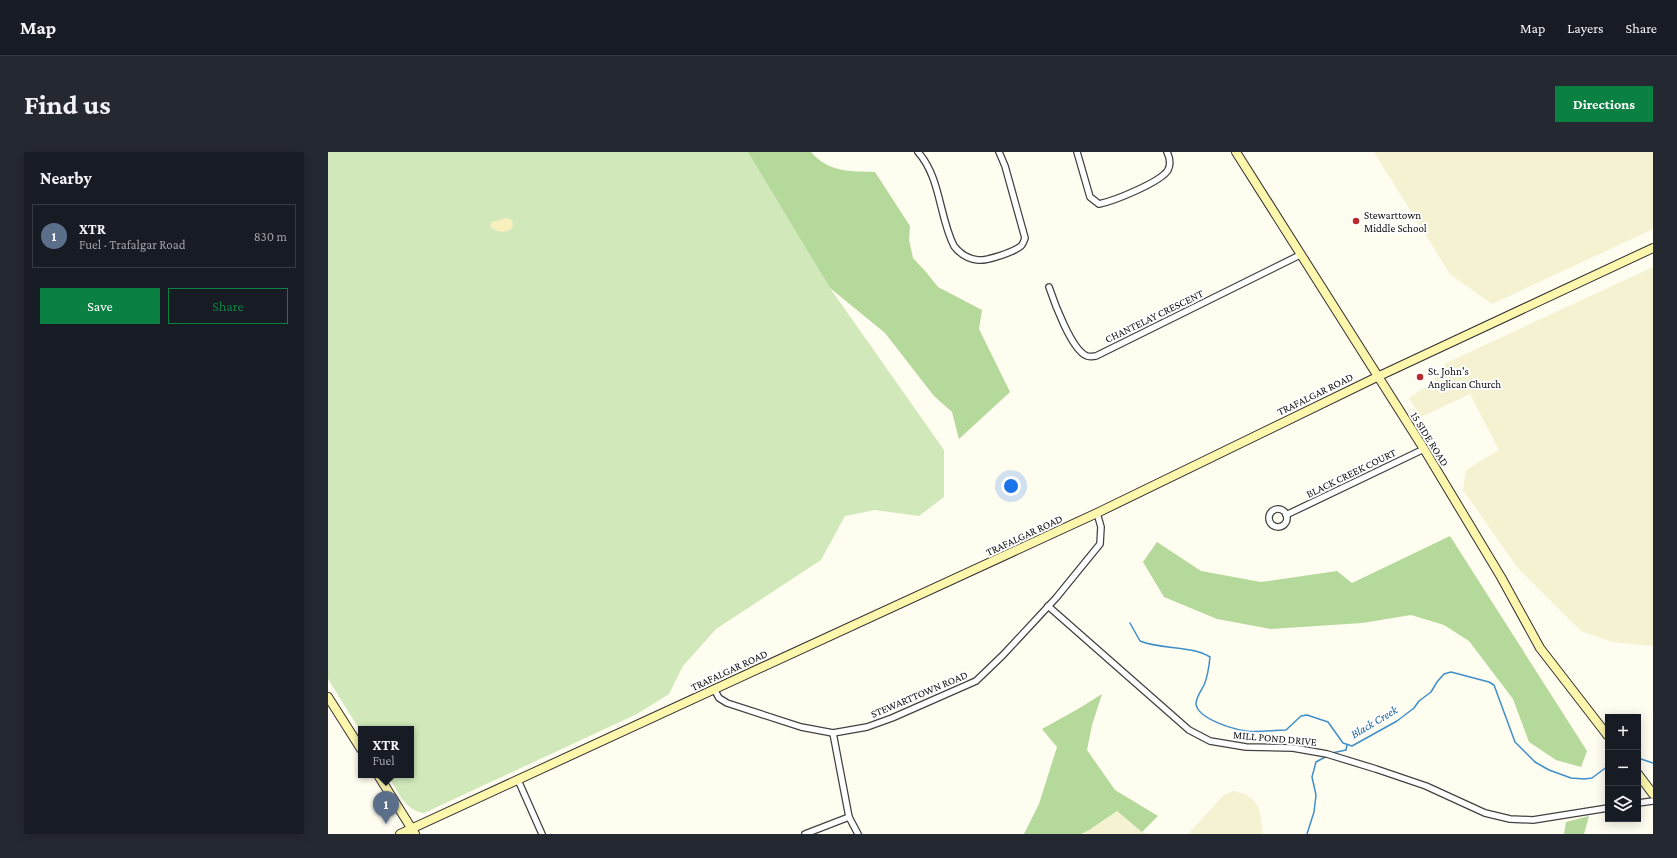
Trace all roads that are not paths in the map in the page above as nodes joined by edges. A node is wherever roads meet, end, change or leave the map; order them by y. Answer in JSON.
{"nodes":[{"id":1,"x":918,"y":152,"type":"edge"},
{"id":2,"x":999,"y":152,"type":"edge"},
{"id":3,"x":1077,"y":152,"type":"edge"},
{"id":4,"x":1167,"y":152,"type":"edge"},
{"id":5,"x":1236,"y":152,"type":"edge"},
{"id":6,"x":1653,"y":248,"type":"edge"},
{"id":7,"x":1300,"y":255,"type":"junction"},
{"id":8,"x":1049,"y":287,"type":"dead end"},
{"id":9,"x":1377,"y":377,"type":"junction"},
{"id":10,"x":1424,"y":449,"type":"junction"},
{"id":11,"x":1097,"y":513,"type":"junction"},
{"id":12,"x":1286,"y":515,"type":"dead end"},
{"id":13,"x":1048,"y":606,"type":"junction"},
{"id":14,"x":714,"y":690,"type":"junction"},
{"id":15,"x":328,"y":697,"type":"edge"},
{"id":16,"x":1605,"y":732,"type":"edge"},
{"id":17,"x":833,"y":733,"type":"junction"},
{"id":18,"x":358,"y":744,"type":"edge"},
{"id":19,"x":380,"y":778,"type":"edge"},
{"id":20,"x":1641,"y":778,"type":"edge"},
{"id":21,"x":518,"y":780,"type":"junction"},
{"id":22,"x":1653,"y":794,"type":"edge"},
{"id":23,"x":1653,"y":801,"type":"edge"},
{"id":24,"x":1641,"y":803,"type":"edge"},
{"id":25,"x":1605,"y":808,"type":"edge"},
{"id":26,"x":849,"y":817,"type":"junction"},
{"id":27,"x":413,"y":831,"type":"edge"},
{"id":28,"x":400,"y":834,"type":"edge"},
{"id":29,"x":542,"y":834,"type":"edge"},
{"id":30,"x":805,"y":834,"type":"edge"},
{"id":31,"x":858,"y":834,"type":"edge"}],
"edges":[{"from":1,"to":2,"type":"street"},
{"from":3,"to":4,"type":"street"},
{"from":5,"to":7,"type":"main road","name":"15 SIDE ROAD"},
{"from":6,"to":9,"type":"main road","name":"TRAFALGAR ROAD"},
{"from":7,"to":8,"type":"street","name":"CHANTELAY CRESCENT"},
{"from":7,"to":9,"type":"main road","name":"15 SIDE ROAD"},
{"from":9,"to":10,"type":"main road","name":"15 SIDE ROAD"},
{"from":9,"to":11,"type":"main road","name":"TRAFALGAR ROAD"},
{"from":10,"to":12,"type":"street","name":"BLACK CREEK COURT"},
{"from":10,"to":16,"type":"main road","name":"15 SIDE ROAD"},
{"from":11,"to":13,"type":"street","name":"STEWARTTOWN ROAD"},
{"from":11,"to":14,"type":"main road","name":"TRAFALGAR ROAD"},
{"from":13,"to":17,"type":"street","name":"STEWARTTOWN ROAD"},
{"from":13,"to":25,"type":"street","name":"MILL POND DRIVE"},
{"from":14,"to":17,"type":"street","name":"STEWARTTOWN ROAD"},
{"from":14,"to":21,"type":"main road","name":"TRAFALGAR ROAD"},
{"from":15,"to":18,"type":"main road"},
{"from":17,"to":26,"type":"street"},
{"from":19,"to":27,"type":"main road"},
{"from":20,"to":22,"type":"main road"},
{"from":21,"to":27,"type":"main road","name":"TRAFALGAR ROAD"},
{"from":21,"to":29,"type":"street"},
{"from":23,"to":24,"type":"street"},
{"from":26,"to":30,"type":"street"},
{"from":26,"to":31,"type":"street"},
{"from":27,"to":28,"type":"main road","name":"TRAFALGAR ROAD"}]}
